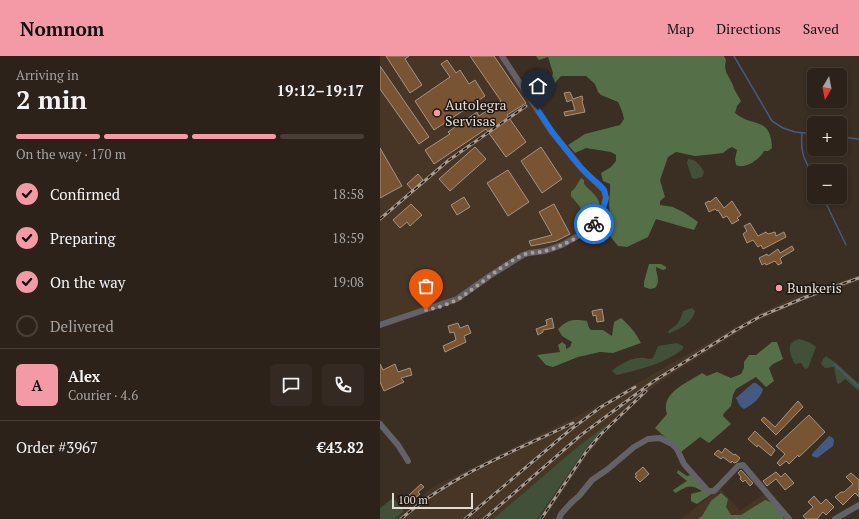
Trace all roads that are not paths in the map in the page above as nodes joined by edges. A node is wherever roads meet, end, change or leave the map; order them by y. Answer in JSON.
{"nodes":[{"id":1,"x":502,"y":56,"type":"edge"},
{"id":2,"x":380,"y":325,"type":"edge"},
{"id":3,"x":380,"y":424,"type":"edge"},
{"id":4,"x":408,"y":461,"type":"dead end"},
{"id":5,"x":859,"y":505,"type":"edge"},
{"id":6,"x":559,"y":519,"type":"edge"},
{"id":7,"x":789,"y":519,"type":"edge"},
{"id":8,"x":835,"y":519,"type":"edge"}],
"edges":[{"from":1,"to":2,"type":"street"},
{"from":3,"to":4,"type":"street"},
{"from":5,"to":8,"type":"street"},
{"from":6,"to":7,"type":"street"}]}
